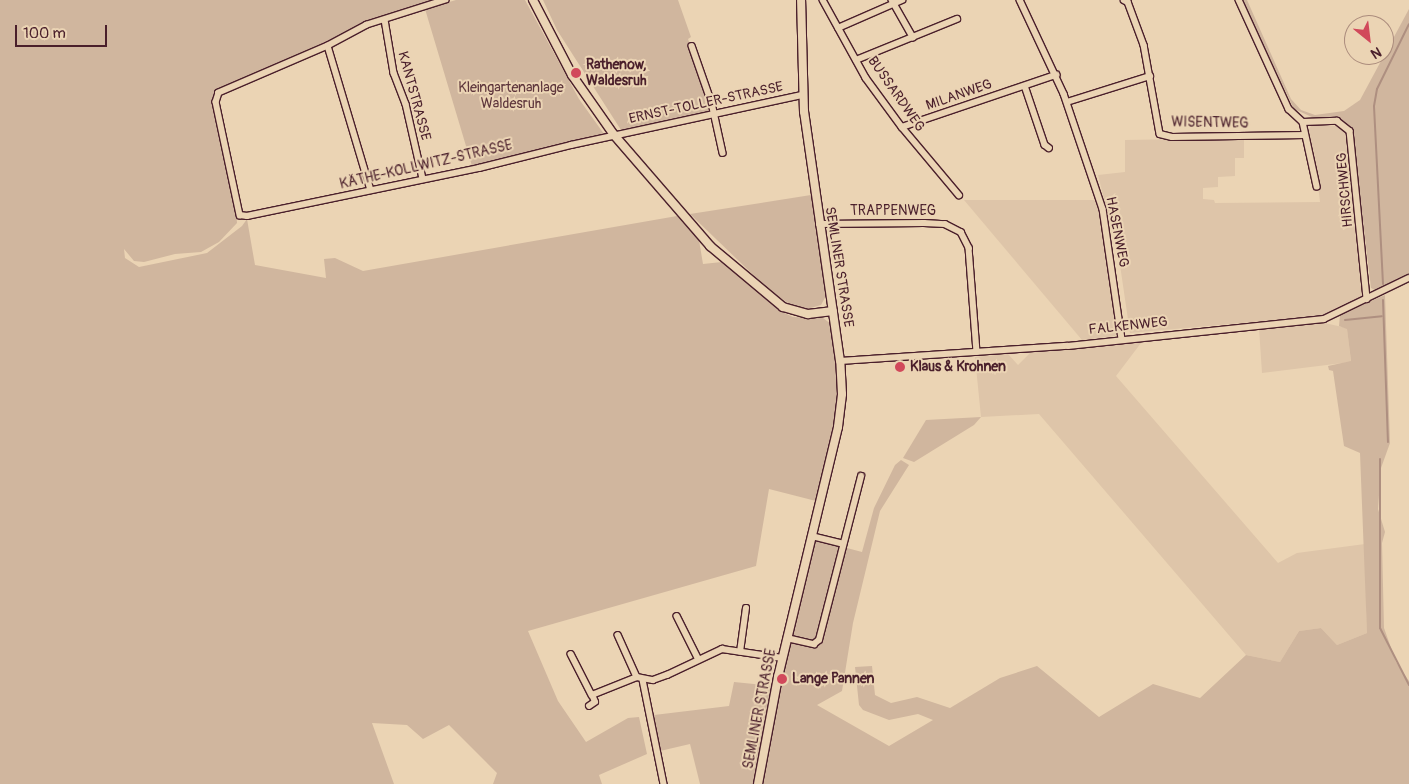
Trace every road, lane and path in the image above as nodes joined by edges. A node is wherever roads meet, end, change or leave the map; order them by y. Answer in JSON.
{"nodes":[{"id":1,"x":446,"y":0,"type":"edge"},
{"id":2,"x":533,"y":0,"type":"edge"},
{"id":3,"x":801,"y":0,"type":"edge"},
{"id":4,"x":823,"y":0,"type":"edge"},
{"id":5,"x":902,"y":0,"type":"edge"},
{"id":6,"x":1020,"y":0,"type":"edge"},
{"id":7,"x":1238,"y":0,"type":"edge"},
{"id":8,"x":1128,"y":1,"type":"edge"},
{"id":9,"x":894,"y":2,"type":"edge"},
{"id":10,"x":957,"y":19,"type":"dead end"},
{"id":11,"x":385,"y":20,"type":"junction"},
{"id":12,"x":838,"y":28,"type":"junction"},
{"id":13,"x":913,"y":37,"type":"junction"},
{"id":14,"x":328,"y":46,"type":"junction"},
{"id":15,"x":692,"y":46,"type":"dead end"},
{"id":16,"x":856,"y":60,"type":"junction"},
{"id":17,"x":1056,"y":75,"type":"junction"},
{"id":18,"x":1150,"y":76,"type":"junction"},
{"id":19,"x":1025,"y":86,"type":"junction"},
{"id":20,"x":803,"y":95,"type":"junction"},
{"id":21,"x":1067,"y":102,"type":"junction"},
{"id":22,"x":715,"y":113,"type":"junction"},
{"id":23,"x":1303,"y":122,"type":"junction"},
{"id":24,"x":902,"y":127,"type":"junction"},
{"id":25,"x":614,"y":135,"type":"junction"},
{"id":26,"x":1305,"y":135,"type":"junction"},
{"id":27,"x":1050,"y":148,"type":"dead end"},
{"id":28,"x":723,"y":154,"type":"dead end"},
{"id":29,"x":423,"y":179,"type":"junction"},
{"id":30,"x":1317,"y":186,"type":"dead end"},
{"id":31,"x":371,"y":190,"type":"junction"},
{"id":32,"x":959,"y":195,"type":"dead end"},
{"id":33,"x":819,"y":224,"type":"junction"},
{"id":34,"x":1409,"y":278,"type":"edge"},
{"id":35,"x":1367,"y":299,"type":"junction"},
{"id":36,"x":833,"y":311,"type":"junction"},
{"id":37,"x":1122,"y":340,"type":"junction"},
{"id":38,"x":977,"y":352,"type":"junction"},
{"id":39,"x":840,"y":361,"type":"junction"},
{"id":40,"x":861,"y":476,"type":"dead end"},
{"id":41,"x":815,"y":537,"type":"junction"},
{"id":42,"x":843,"y":544,"type":"junction"},
{"id":43,"x":746,"y":608,"type":"dead end"},
{"id":44,"x":677,"y":616,"type":"dead end"},
{"id":45,"x":618,"y":635,"type":"dead end"},
{"id":46,"x":787,"y":638,"type":"junction"},
{"id":47,"x":740,"y":652,"type":"junction"},
{"id":48,"x":571,"y":654,"type":"dead end"},
{"id":49,"x":698,"y":658,"type":"junction"},
{"id":50,"x":782,"y":658,"type":"junction"},
{"id":51,"x":640,"y":678,"type":"junction"},
{"id":52,"x":592,"y":695,"type":"junction"},
{"id":53,"x":589,"y":706,"type":"dead end"},
{"id":54,"x":664,"y":784,"type":"edge"},
{"id":55,"x":758,"y":784,"type":"edge"}],
"edges":[{"from":1,"to":11,"type":"street"},
{"from":2,"to":25,"type":"street"},
{"from":3,"to":20,"type":"street","name":"SEMLINER STRASSE"},
{"from":4,"to":12,"type":"street","name":"BUSSARDWEG"},
{"from":5,"to":9,"type":"street"},
{"from":6,"to":17,"type":"street","name":"HASENWEG"},
{"from":7,"to":23,"type":"street"},
{"from":8,"to":18,"type":"street","name":"WISENTWEG"},
{"from":9,"to":12,"type":"street"},
{"from":9,"to":13,"type":"street"},
{"from":10,"to":13,"type":"street"},
{"from":11,"to":14,"type":"street"},
{"from":11,"to":29,"type":"street","name":"KANTSTRASSE"},
{"from":12,"to":16,"type":"street","name":"BUSSARDWEG"},
{"from":13,"to":16,"type":"street"},
{"from":14,"to":31,"type":"street"},
{"from":14,"to":31,"type":"street","name":"KÄTHE-KOLLWITZ-STRASSE"},
{"from":15,"to":22,"type":"street"},
{"from":16,"to":24,"type":"street","name":"BUSSARDWEG"},
{"from":17,"to":19,"type":"street","name":"MILANWEG"},
{"from":17,"to":21,"type":"street","name":"HASENWEG"},
{"from":18,"to":21,"type":"street"},
{"from":18,"to":26,"type":"street","name":"WISENTWEG"},
{"from":19,"to":24,"type":"street","name":"MILANWEG"},
{"from":19,"to":27,"type":"street"},
{"from":20,"to":22,"type":"street","name":"ERNST-TOLLER-STRASSE"},
{"from":20,"to":33,"type":"street","name":"SEMLINER STRASSE"},
{"from":21,"to":37,"type":"street","name":"HASENWEG"},
{"from":22,"to":25,"type":"street","name":"ERNST-TOLLER-STRASSE"},
{"from":22,"to":28,"type":"street"},
{"from":23,"to":26,"type":"street","name":"HIRSCHWEG"},
{"from":23,"to":35,"type":"street","name":"HIRSCHWEG"},
{"from":24,"to":32,"type":"street","name":"BUSSARDWEG"},
{"from":25,"to":29,"type":"street","name":"KÄTHE-KOLLWITZ-STRASSE"},
{"from":25,"to":36,"type":"street"},
{"from":26,"to":30,"type":"street","name":"HIRSCHWEG"},
{"from":29,"to":31,"type":"street","name":"KÄTHE-KOLLWITZ-STRASSE"},
{"from":33,"to":36,"type":"street","name":"SEMLINER STRASSE"},
{"from":33,"to":38,"type":"street","name":"TRAPPENWEG"},
{"from":34,"to":35,"type":"street","name":"FALKENWEG"},
{"from":35,"to":37,"type":"street","name":"FALKENWEG"},
{"from":36,"to":39,"type":"street","name":"SEMLINER STRASSE"},
{"from":37,"to":38,"type":"street","name":"FALKENWEG"},
{"from":38,"to":39,"type":"street","name":"FALKENWEG"},
{"from":39,"to":41,"type":"street","name":"SEMLINER STRASSE"},
{"from":40,"to":42,"type":"street","name":"SEMLINER STRASSE"},
{"from":41,"to":42,"type":"street"},
{"from":41,"to":46,"type":"street","name":"SEMLINER STRASSE"},
{"from":42,"to":46,"type":"street","name":"SEMLINER STRASSE"},
{"from":43,"to":47,"type":"street"},
{"from":44,"to":49,"type":"street"},
{"from":45,"to":51,"type":"street"},
{"from":46,"to":50,"type":"street","name":"SEMLINER STRASSE"},
{"from":47,"to":49,"type":"street"},
{"from":47,"to":50,"type":"street"},
{"from":48,"to":52,"type":"street"},
{"from":49,"to":51,"type":"street"},
{"from":50,"to":55,"type":"street","name":"SEMLINER STRASSE"},
{"from":51,"to":52,"type":"street"},
{"from":51,"to":54,"type":"street"},
{"from":52,"to":53,"type":"street"}]}
